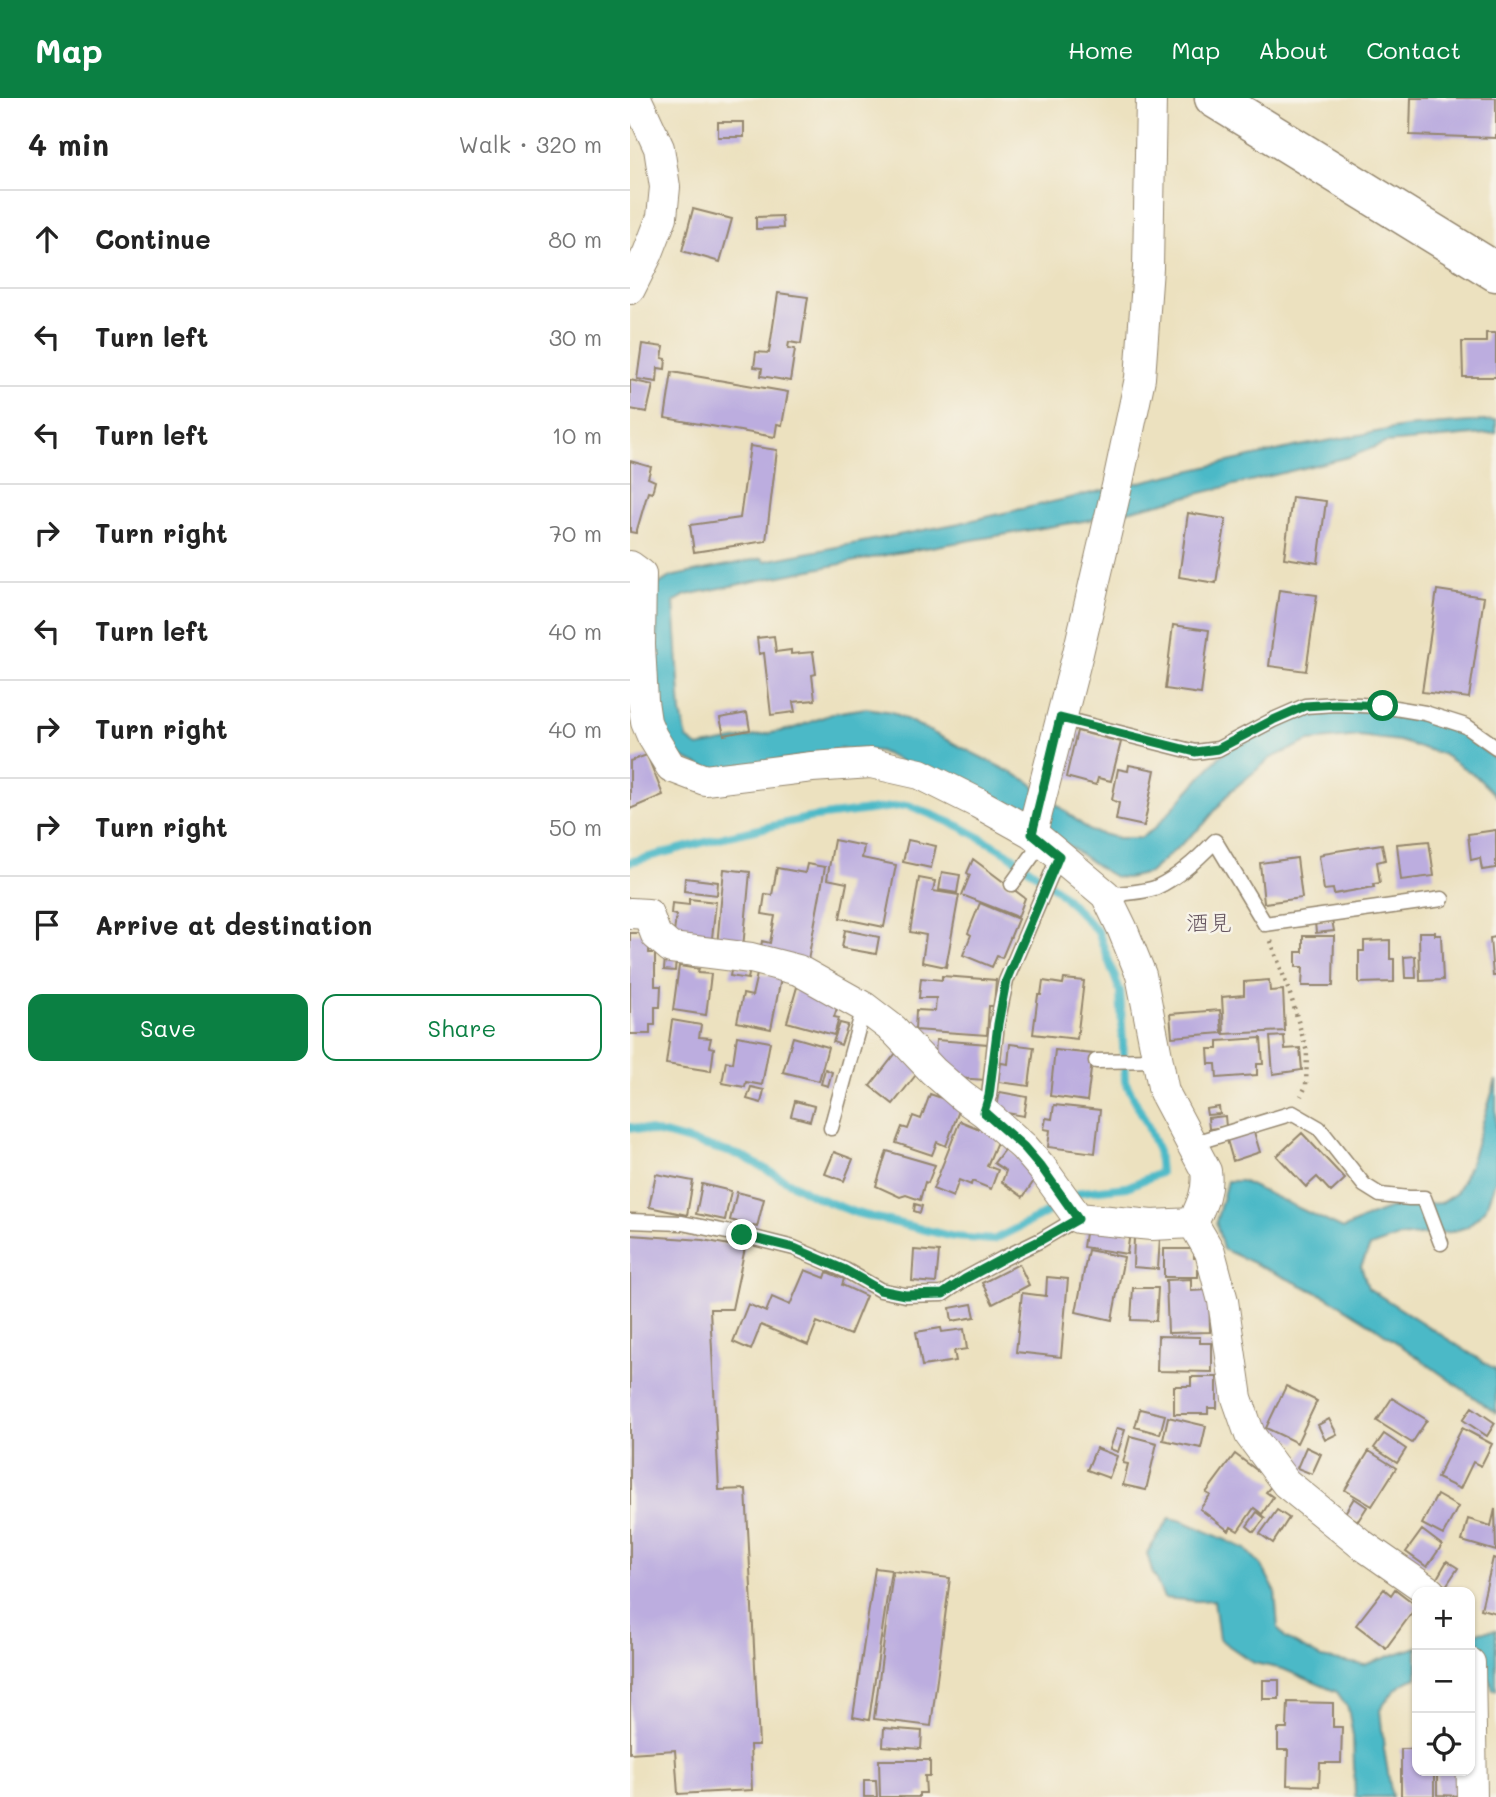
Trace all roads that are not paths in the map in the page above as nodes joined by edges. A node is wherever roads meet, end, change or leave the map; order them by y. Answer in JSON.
{"nodes":[{"id":1,"x":636,"y":98,"type":"edge"},
{"id":2,"x":1152,"y":98,"type":"edge"},
{"id":3,"x":1214,"y":98,"type":"edge"},
{"id":4,"x":1496,"y":272,"type":"edge"},
{"id":5,"x":630,"y":289,"type":"edge"},
{"id":6,"x":630,"y":566,"type":"edge"},
{"id":7,"x":635,"y":644,"type":"edge"},
{"id":8,"x":637,"y":702,"type":"edge"},
{"id":9,"x":1060,"y":718,"type":"junction"},
{"id":10,"x":1496,"y":747,"type":"edge"},
{"id":11,"x":1045,"y":844,"type":"junction"},
{"id":12,"x":1012,"y":884,"type":"dead end"},
{"id":13,"x":1106,"y":895,"type":"junction"},
{"id":14,"x":1442,"y":899,"type":"dead end"},
{"id":15,"x":630,"y":913,"type":"edge"},
{"id":16,"x":864,"y":1007,"type":"junction"},
{"id":17,"x":1157,"y":1060,"type":"junction"},
{"id":18,"x":1096,"y":1061,"type":"dead end"},
{"id":19,"x":984,"y":1112,"type":"junction"},
{"id":20,"x":831,"y":1128,"type":"dead end"},
{"id":21,"x":1191,"y":1144,"type":"junction"},
{"id":22,"x":1078,"y":1219,"type":"junction"},
{"id":23,"x":630,"y":1221,"type":"edge"},
{"id":24,"x":1193,"y":1223,"type":"junction"},
{"id":25,"x":1441,"y":1243,"type":"dead end"},
{"id":26,"x":1423,"y":1587,"type":"edge"},
{"id":27,"x":1471,"y":1713,"type":"edge"},
{"id":28,"x":1472,"y":1797,"type":"edge"}],
"edges":[{"from":1,"to":5,"type":"street"},
{"from":2,"to":9,"type":"street"},
{"from":3,"to":4,"type":"street"},
{"from":6,"to":7,"type":"street"},
{"from":7,"to":8,"type":"street"},
{"from":8,"to":11,"type":"street"},
{"from":9,"to":10,"type":"lane"},
{"from":9,"to":11,"type":"street"},
{"from":11,"to":12,"type":"lane"},
{"from":11,"to":13,"type":"street"},
{"from":11,"to":19,"type":"lane"},
{"from":13,"to":14,"type":"lane"},
{"from":13,"to":17,"type":"street"},
{"from":15,"to":16,"type":"street"},
{"from":16,"to":19,"type":"street"},
{"from":16,"to":20,"type":"lane"},
{"from":17,"to":18,"type":"lane"},
{"from":17,"to":21,"type":"street"},
{"from":19,"to":22,"type":"street"},
{"from":21,"to":24,"type":"street"},
{"from":21,"to":25,"type":"lane"},
{"from":22,"to":23,"type":"lane"},
{"from":22,"to":24,"type":"street"},
{"from":24,"to":26,"type":"street"},
{"from":27,"to":28,"type":"street"}]}
